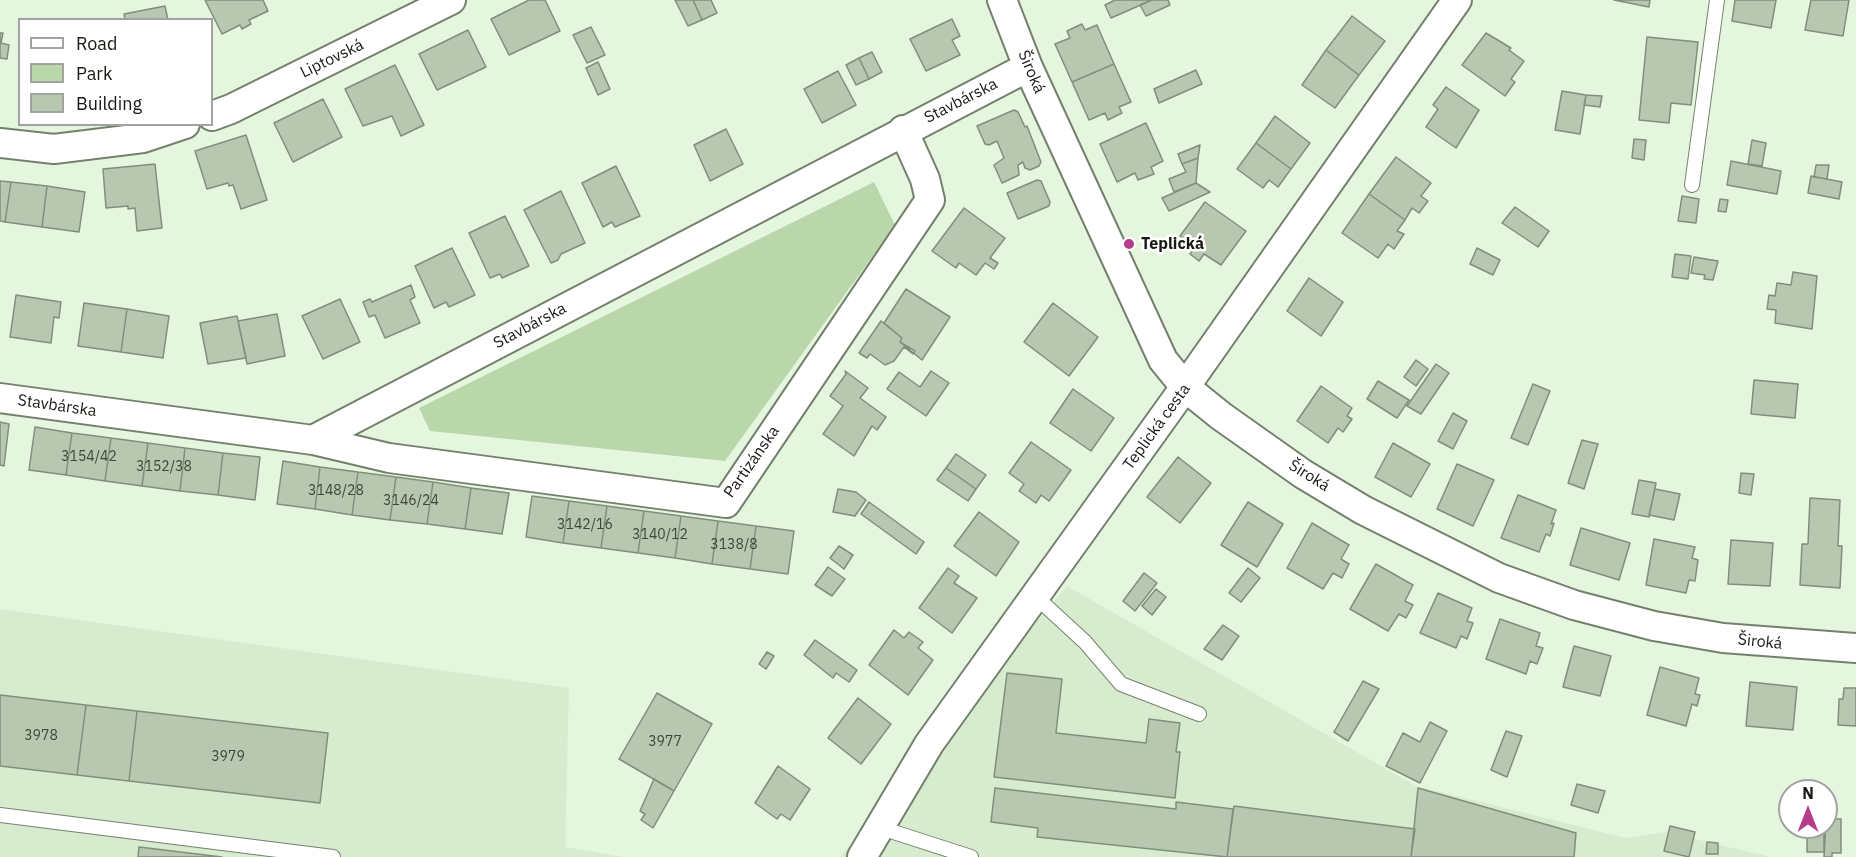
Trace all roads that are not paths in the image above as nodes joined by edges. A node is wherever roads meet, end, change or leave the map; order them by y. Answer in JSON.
{"nodes":[{"id":1,"x":451,"y":0,"type":"edge"},
{"id":2,"x":1002,"y":0,"type":"edge"},
{"id":3,"x":1457,"y":0,"type":"edge"},
{"id":4,"x":1717,"y":0,"type":"edge"},
{"id":5,"x":1028,"y":67,"type":"junction"},
{"id":6,"x":213,"y":116,"type":"edge"},
{"id":7,"x":179,"y":126,"type":"edge"},
{"id":8,"x":903,"y":130,"type":"junction"},
{"id":9,"x":0,"y":143,"type":"edge"},
{"id":10,"x":1692,"y":185,"type":"dead end"},
{"id":11,"x":1185,"y":387,"type":"junction"},
{"id":12,"x":0,"y":398,"type":"edge"},
{"id":13,"x":313,"y":440,"type":"junction"},
{"id":14,"x":1035,"y":596,"type":"junction"},
{"id":15,"x":1856,"y":648,"type":"edge"},
{"id":16,"x":1199,"y":714,"type":"dead end"},
{"id":17,"x":0,"y":816,"type":"edge"},
{"id":18,"x":878,"y":827,"type":"junction"},
{"id":19,"x":274,"y":853,"type":"edge"},
{"id":20,"x":333,"y":857,"type":"edge"},
{"id":21,"x":862,"y":857,"type":"edge"},
{"id":22,"x":971,"y":857,"type":"edge"}],
"edges":[{"from":1,"to":6,"type":"street","name":"Liptovská"},
{"from":2,"to":5,"type":"street","name":"Široká"},
{"from":3,"to":11,"type":"street","name":"Teplická cesta"},
{"from":4,"to":10,"type":"lane"},
{"from":5,"to":8,"type":"street","name":"Stavbárska"},
{"from":5,"to":11,"type":"street","name":"Široká"},
{"from":7,"to":9,"type":"street"},
{"from":8,"to":13,"type":"street","name":"Stavbárska"},
{"from":8,"to":13,"type":"street","name":"Partizánska"},
{"from":11,"to":14,"type":"street","name":"Teplická cesta"},
{"from":11,"to":15,"type":"street","name":"Široká"},
{"from":12,"to":13,"type":"street","name":"Stavbárska"},
{"from":14,"to":16,"type":"lane"},
{"from":14,"to":18,"type":"street","name":"Teplická cesta"},
{"from":17,"to":19,"type":"lane"},
{"from":18,"to":21,"type":"street","name":"Teplická cesta"},
{"from":18,"to":22,"type":"lane"},
{"from":19,"to":20,"type":"lane"}]}
